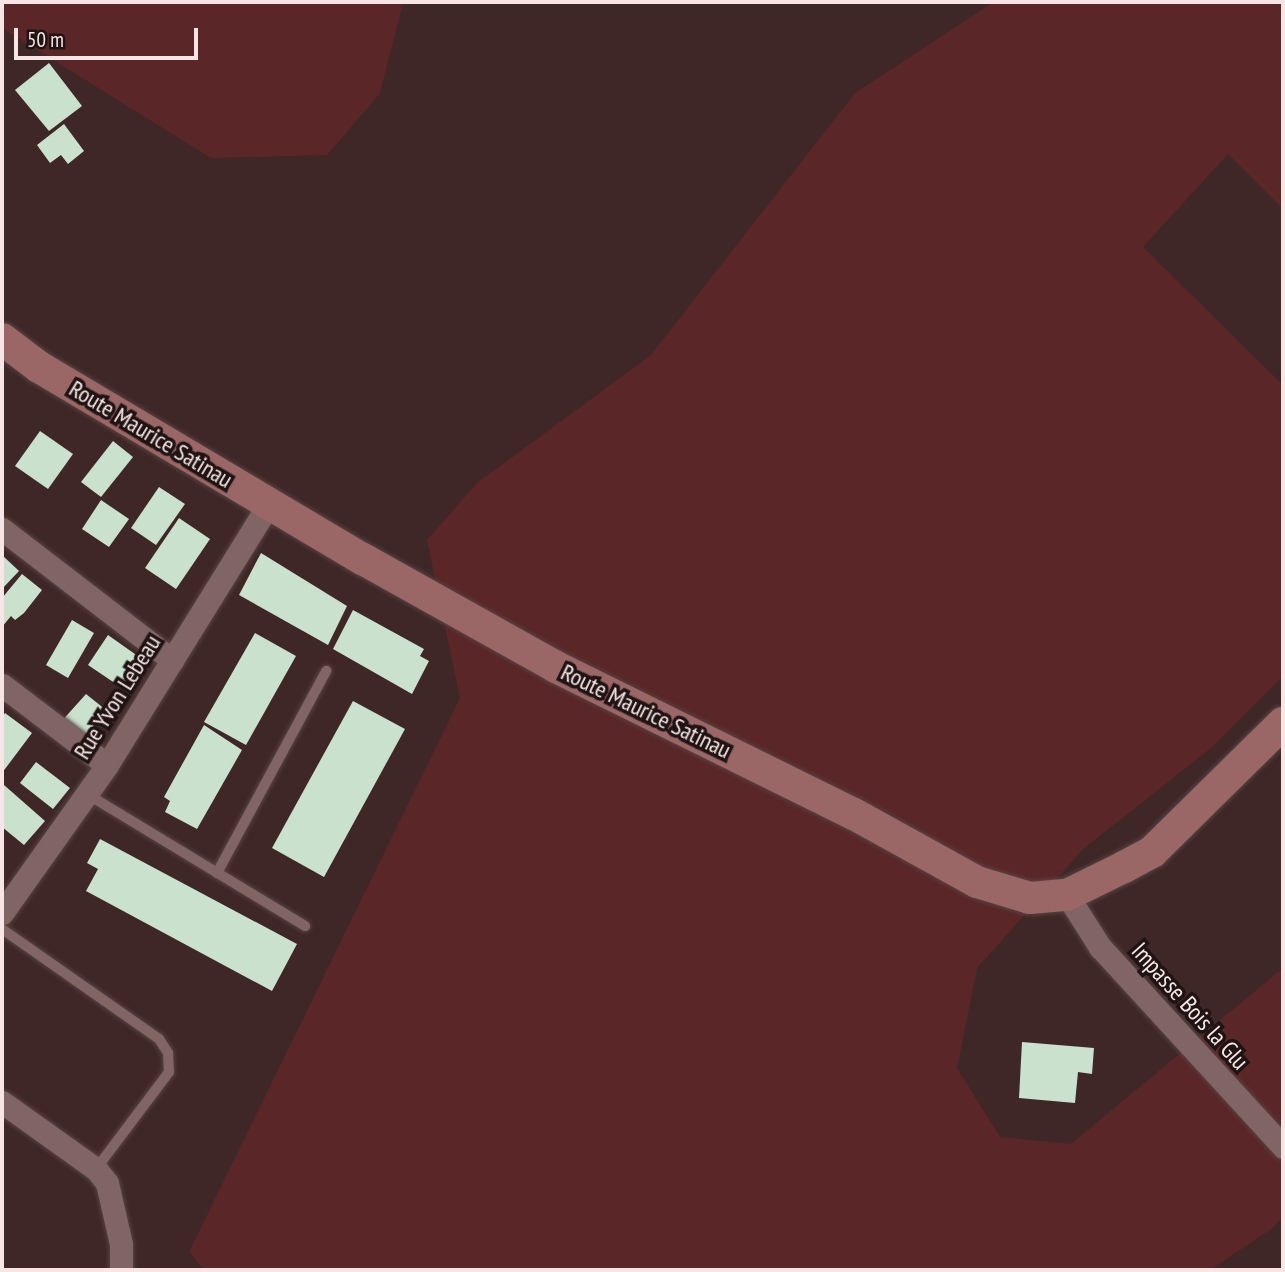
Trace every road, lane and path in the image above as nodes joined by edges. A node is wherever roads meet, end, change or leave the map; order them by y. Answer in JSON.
{"nodes":[{"id":1,"x":2,"y":339,"type":"edge"},
{"id":2,"x":269,"y":504,"type":"junction"},
{"id":3,"x":2,"y":530,"type":"edge"},
{"id":4,"x":172,"y":660,"type":"junction"},
{"id":5,"x":326,"y":671,"type":"dead end"},
{"id":6,"x":2,"y":685,"type":"edge"},
{"id":7,"x":1283,"y":723,"type":"edge"},
{"id":8,"x":107,"y":765,"type":"junction"},
{"id":9,"x":87,"y":793,"type":"junction"},
{"id":10,"x":217,"y":873,"type":"junction"},
{"id":11,"x":1067,"y":895,"type":"junction"},
{"id":12,"x":2,"y":913,"type":"edge"},
{"id":13,"x":305,"y":926,"type":"dead end"},
{"id":14,"x":2,"y":929,"type":"edge"},
{"id":15,"x":2,"y":1102,"type":"edge"},
{"id":16,"x":1283,"y":1147,"type":"edge"},
{"id":17,"x":96,"y":1169,"type":"junction"},
{"id":18,"x":121,"y":1270,"type":"edge"}],
"edges":[{"from":1,"to":2,"type":"main road","name":"Route Maurice Satinau"},
{"from":2,"to":4,"type":"street","name":"Rue Yvon Lebeau"},
{"from":2,"to":11,"type":"main road","name":"Route Maurice Satinau"},
{"from":3,"to":4,"type":"street"},
{"from":4,"to":8,"type":"street","name":"Rue Yvon Lebeau"},
{"from":5,"to":10,"type":"lane"},
{"from":6,"to":8,"type":"street"},
{"from":7,"to":11,"type":"main road","name":"Route Maurice Satinau"},
{"from":8,"to":9,"type":"street","name":"Rue Yvon Lebeau"},
{"from":9,"to":10,"type":"lane"},
{"from":9,"to":12,"type":"street","name":"Rue Yvon Lebeau"},
{"from":10,"to":13,"type":"lane"},
{"from":11,"to":16,"type":"street","name":"Impasse Bois la Glu"},
{"from":14,"to":17,"type":"lane"},
{"from":15,"to":17,"type":"street"},
{"from":17,"to":18,"type":"street"}]}
